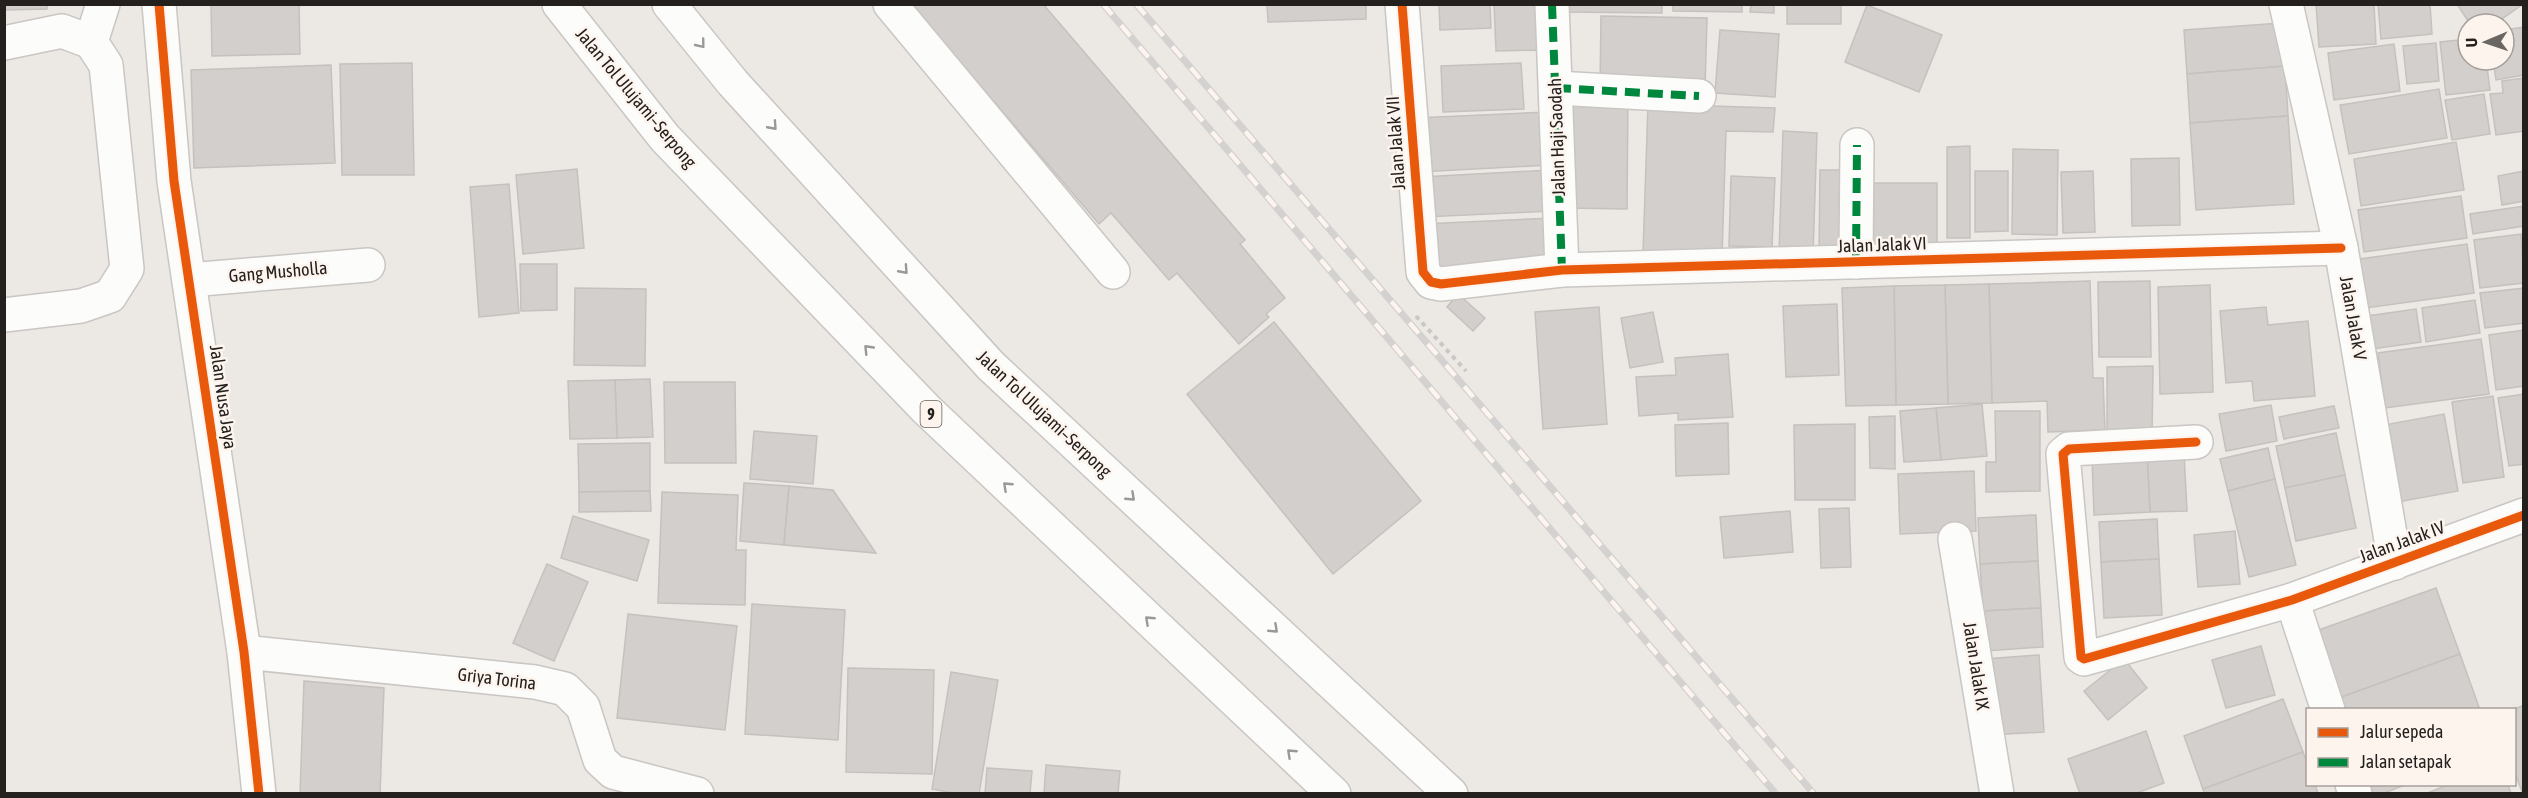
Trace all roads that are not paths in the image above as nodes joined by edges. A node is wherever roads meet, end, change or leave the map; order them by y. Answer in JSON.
{"nodes":[{"id":1,"x":103,"y":4,"type":"edge"},
{"id":2,"x":159,"y":4,"type":"edge"},
{"id":3,"x":559,"y":4,"type":"edge"},
{"id":4,"x":669,"y":4,"type":"edge"},
{"id":5,"x":890,"y":4,"type":"edge"},
{"id":6,"x":1402,"y":4,"type":"edge"},
{"id":7,"x":1552,"y":4,"type":"edge"},
{"id":8,"x":2286,"y":4,"type":"edge"},
{"id":9,"x":91,"y":42,"type":"junction"},
{"id":10,"x":4,"y":43,"type":"edge"},
{"id":11,"x":1556,"y":88,"type":"junction"},
{"id":12,"x":1699,"y":96,"type":"dead end"},
{"id":13,"x":1857,"y":144,"type":"dead end"},
{"id":14,"x":2341,"y":248,"type":"junction"},
{"id":15,"x":1856,"y":262,"type":"junction"},
{"id":16,"x":368,"y":265,"type":"dead end"},
{"id":17,"x":1562,"y":270,"type":"junction"},
{"id":18,"x":1113,"y":272,"type":"dead end"},
{"id":19,"x":1426,"y":278,"type":"joint"},
{"id":20,"x":189,"y":280,"type":"junction"},
{"id":21,"x":4,"y":315,"type":"edge"},
{"id":22,"x":2196,"y":442,"type":"dead end"},
{"id":23,"x":2523,"y":515,"type":"edge"},
{"id":24,"x":1955,"y":539,"type":"dead end"},
{"id":25,"x":2395,"y":563,"type":"junction"},
{"id":26,"x":2292,"y":600,"type":"junction"},
{"id":27,"x":243,"y":652,"type":"junction"},
{"id":28,"x":2327,"y":708,"type":"edge"},
{"id":29,"x":259,"y":794,"type":"edge"},
{"id":30,"x":697,"y":794,"type":"edge"},
{"id":31,"x":1334,"y":794,"type":"edge"},
{"id":32,"x":1451,"y":794,"type":"edge"},
{"id":33,"x":1997,"y":794,"type":"edge"}],
"edges":[{"from":1,"to":9,"type":"main road"},
{"from":2,"to":20,"type":"main road","name":"Jalan Nusa Jaya"},
{"from":31,"to":3,"type":"main road","name":"Jalan Tol Ulujami–Serpong","number":"9","one_way":true},
{"from":4,"to":32,"type":"main road","name":"Jalan Tol Ulujami–Serpong","one_way":true},
{"from":5,"to":18,"type":"main road"},
{"from":6,"to":19,"type":"main road","name":"Jalan Jalak VII"},
{"from":7,"to":11,"type":"main road","name":"Jalan Haji Saodah"},
{"from":8,"to":14,"type":"main road","name":"Jalan Jalak V"},
{"from":9,"to":10,"type":"main road"},
{"from":9,"to":21,"type":"main road"},
{"from":11,"to":12,"type":"main road"},
{"from":11,"to":17,"type":"main road","name":"Jalan Haji Saodah"},
{"from":13,"to":15,"type":"main road"},
{"from":14,"to":15,"type":"main road","name":"Jalan Jalak VI"},
{"from":14,"to":25,"type":"main road","name":"Jalan Jalak V"},
{"from":15,"to":17,"type":"main road","name":"Jalan Jalak VI"},
{"from":16,"to":20,"type":"main road","name":"Gang Musholla"},
{"from":17,"to":19,"type":"main road","name":"Jalan Jalak VI"},
{"from":20,"to":27,"type":"main road","name":"Jalan Nusa Jaya"},
{"from":22,"to":26,"type":"main road","name":"Jalan Jalak IV"},
{"from":23,"to":25,"type":"main road","name":"Jalan Jalak IV"},
{"from":24,"to":33,"type":"main road","name":"Jalan Jalak IX"},
{"from":25,"to":26,"type":"main road","name":"Jalan Jalak IV"},
{"from":26,"to":28,"type":"main road"},
{"from":27,"to":29,"type":"main road","name":"Jalan Nusa Jaya"},
{"from":27,"to":30,"type":"main road","name":"Griya Torina"}]}
